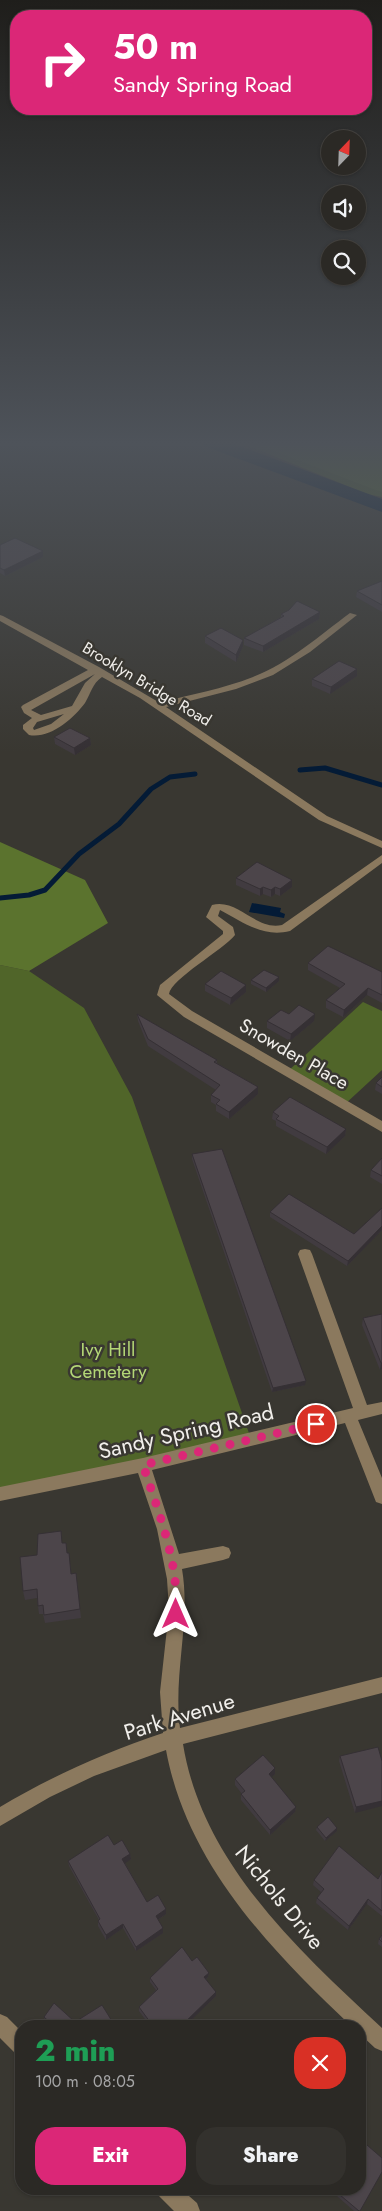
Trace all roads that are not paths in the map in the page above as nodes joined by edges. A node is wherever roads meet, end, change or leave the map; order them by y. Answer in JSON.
{"nodes":[{"id":1,"x":353,"y":616,"type":"dead end"},
{"id":2,"x":0,"y":618,"type":"edge"},
{"id":3,"x":100,"y":671,"type":"junction"},
{"id":4,"x":160,"y":706,"type":"junction"},
{"id":5,"x":75,"y":708,"type":"junction"},
{"id":6,"x":40,"y":718,"type":"junction"},
{"id":7,"x":382,"y":845,"type":"edge"},
{"id":8,"x":382,"y":858,"type":"edge"},
{"id":9,"x":382,"y":1127,"type":"edge"},
{"id":10,"x":305,"y":1254,"type":"dead end"},
{"id":11,"x":382,"y":1408,"type":"edge"},
{"id":12,"x":356,"y":1414,"type":"junction"},
{"id":13,"x":143,"y":1465,"type":"junction"},
{"id":14,"x":0,"y":1494,"type":"edge"},
{"id":15,"x":382,"y":1497,"type":"edge"},
{"id":16,"x":223,"y":1553,"type":"dead end"},
{"id":17,"x":173,"y":1563,"type":"junction"},
{"id":18,"x":382,"y":1685,"type":"edge"},
{"id":19,"x":174,"y":1738,"type":"junction"},
{"id":20,"x":0,"y":1818,"type":"edge"},
{"id":21,"x":360,"y":2020,"type":"edge"},
{"id":22,"x":0,"y":2024,"type":"edge"},
{"id":23,"x":366,"y":2026,"type":"edge"},
{"id":24,"x":15,"y":2039,"type":"edge"},
{"id":25,"x":382,"y":2041,"type":"edge"},
{"id":26,"x":172,"y":2195,"type":"edge"},
{"id":27,"x":189,"y":2211,"type":"edge"}],
"edges":[{"from":1,"to":4,"type":"street"},
{"from":2,"to":3,"type":"street","name":"Brooklyn Bridge Road"},
{"from":3,"to":4,"type":"street","name":"Brooklyn Bridge Road"},
{"from":3,"to":5,"type":"street"},
{"from":3,"to":6,"type":"street"},
{"from":4,"to":7,"type":"street","name":"Brooklyn Bridge Road"},
{"from":5,"to":6,"type":"street"},
{"from":5,"to":6,"type":"street"},
{"from":8,"to":9,"type":"street","name":"Snowden Place"},
{"from":10,"to":12,"type":"street"},
{"from":11,"to":12,"type":"street","name":"Sandy Spring Road"},
{"from":12,"to":13,"type":"street","name":"Sandy Spring Road"},
{"from":12,"to":15,"type":"street"},
{"from":13,"to":14,"type":"street","name":"Sandy Spring Road"},
{"from":13,"to":17,"type":"street","name":"Nichols Drive"},
{"from":16,"to":17,"type":"street"},
{"from":17,"to":19,"type":"street","name":"Nichols Drive"},
{"from":18,"to":19,"type":"street","name":"Park Avenue"},
{"from":19,"to":20,"type":"street","name":"Park Avenue"},
{"from":19,"to":21,"type":"street","name":"Nichols Drive"},
{"from":22,"to":24,"type":"street"},
{"from":23,"to":25,"type":"street","name":"Nichols Drive"},
{"from":26,"to":27,"type":"street"}]}
